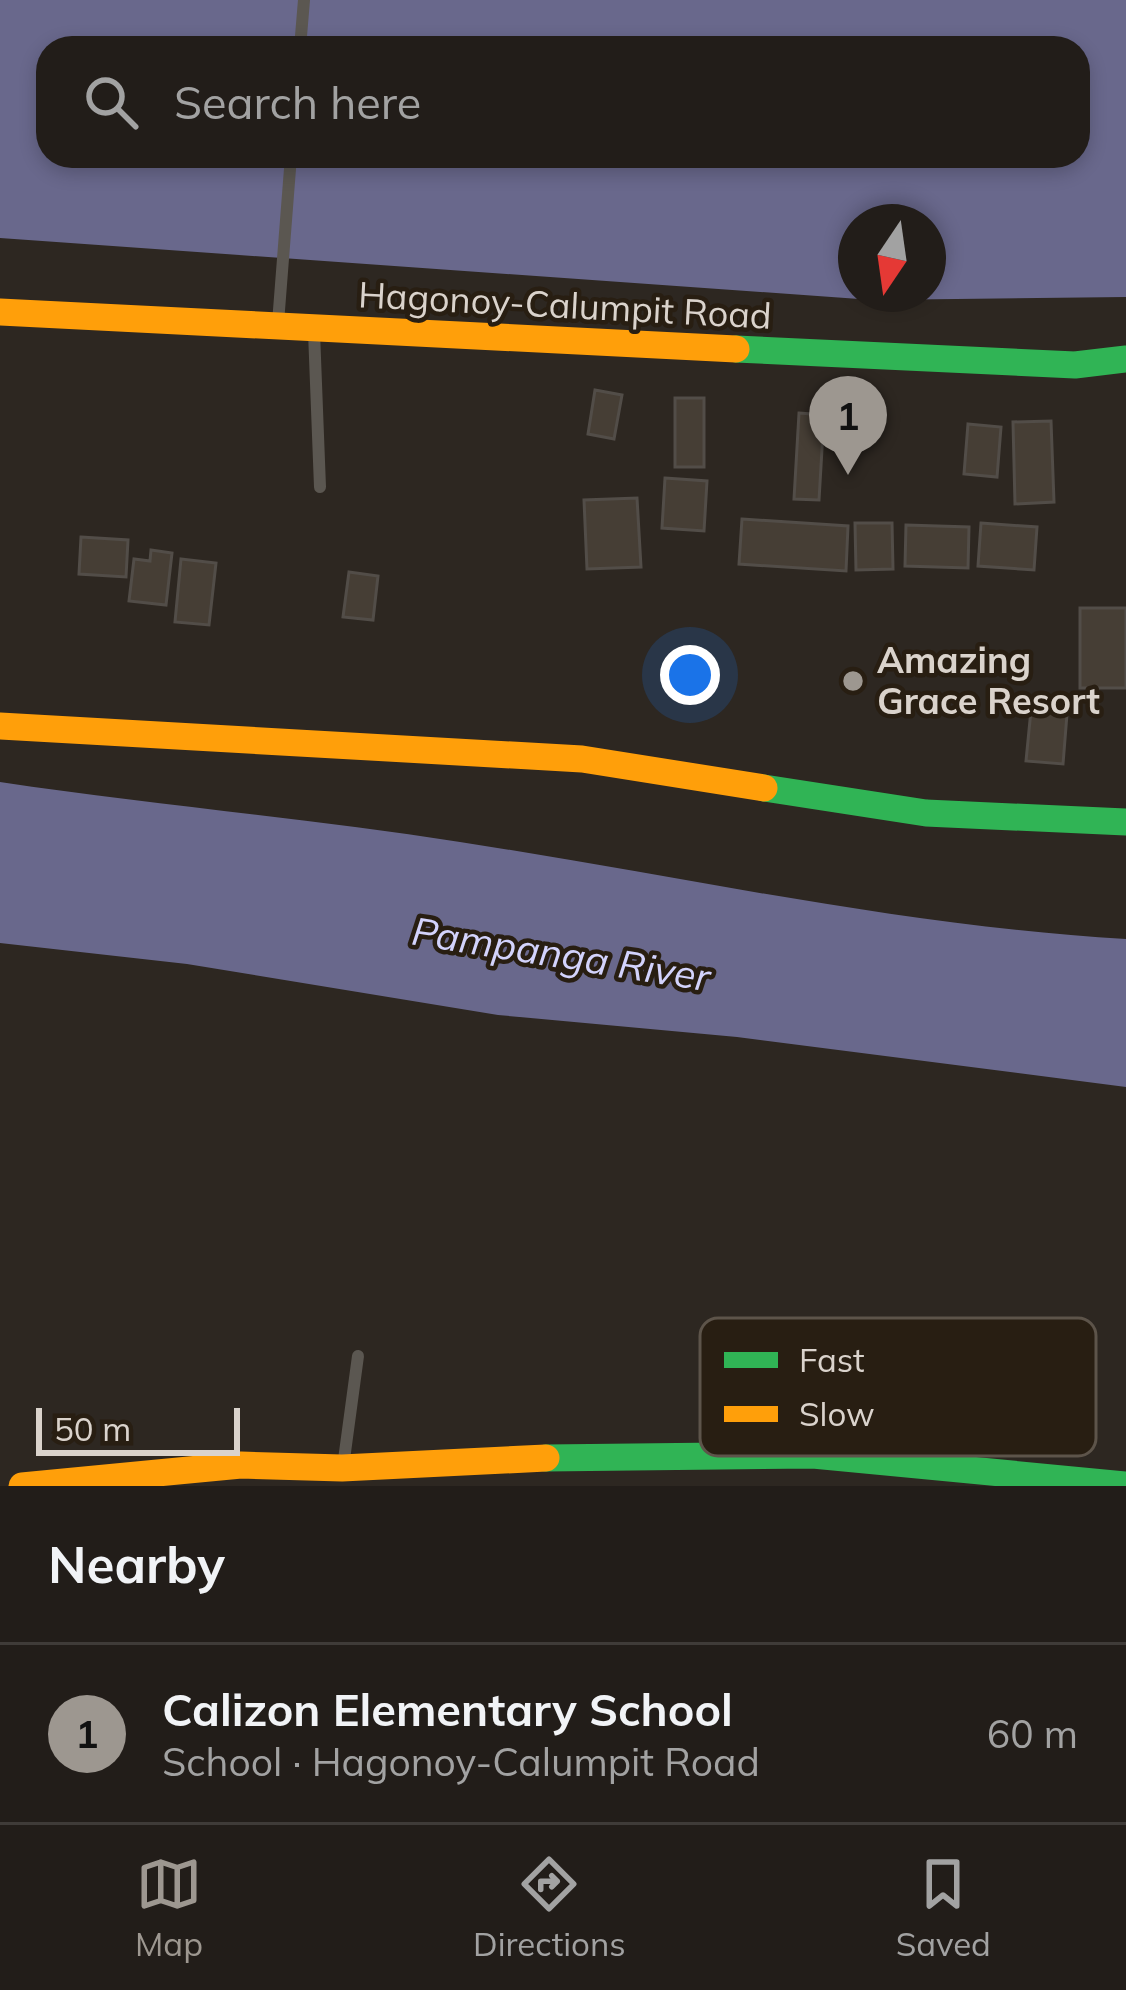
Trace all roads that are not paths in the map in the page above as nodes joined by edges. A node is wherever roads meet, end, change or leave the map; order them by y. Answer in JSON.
{"nodes":[{"id":1,"x":304,"y":0,"type":"edge"},
{"id":2,"x":301,"y":36,"type":"edge"},
{"id":3,"x":290,"y":168,"type":"edge"},
{"id":4,"x":0,"y":312,"type":"edge"},
{"id":5,"x":278,"y":324,"type":"junction"},
{"id":6,"x":314,"y":326,"type":"junction"},
{"id":7,"x":1126,"y":359,"type":"edge"},
{"id":8,"x":320,"y":487,"type":"dead end"},
{"id":9,"x":0,"y":726,"type":"edge"},
{"id":10,"x":1126,"y":822,"type":"edge"},
{"id":11,"x":358,"y":1356,"type":"dead end"},
{"id":12,"x":722,"y":1456,"type":"edge"},
{"id":13,"x":819,"y":1456,"type":"edge"},
{"id":14,"x":343,"y":1468,"type":"junction"},
{"id":15,"x":241,"y":1476,"type":"edge"},
{"id":16,"x":938,"y":1476,"type":"edge"},
{"id":17,"x":1126,"y":1485,"type":"edge"},
{"id":18,"x":22,"y":1486,"type":"edge"}],
"edges":[{"from":1,"to":2,"type":"lane"},
{"from":3,"to":5,"type":"lane"},
{"from":4,"to":5,"type":"street","name":"Hagonoy-Calumpit Road"},
{"from":5,"to":6,"type":"street","name":"Hagonoy-Calumpit Road"},
{"from":6,"to":7,"type":"street","name":"Hagonoy-Calumpit Road"},
{"from":6,"to":8,"type":"lane"},
{"from":9,"to":10,"type":"street"},
{"from":11,"to":14,"type":"lane"},
{"from":12,"to":14,"type":"street"},
{"from":13,"to":16,"type":"street"},
{"from":14,"to":15,"type":"street"},
{"from":15,"to":18,"type":"street"},
{"from":16,"to":17,"type":"street"}]}
